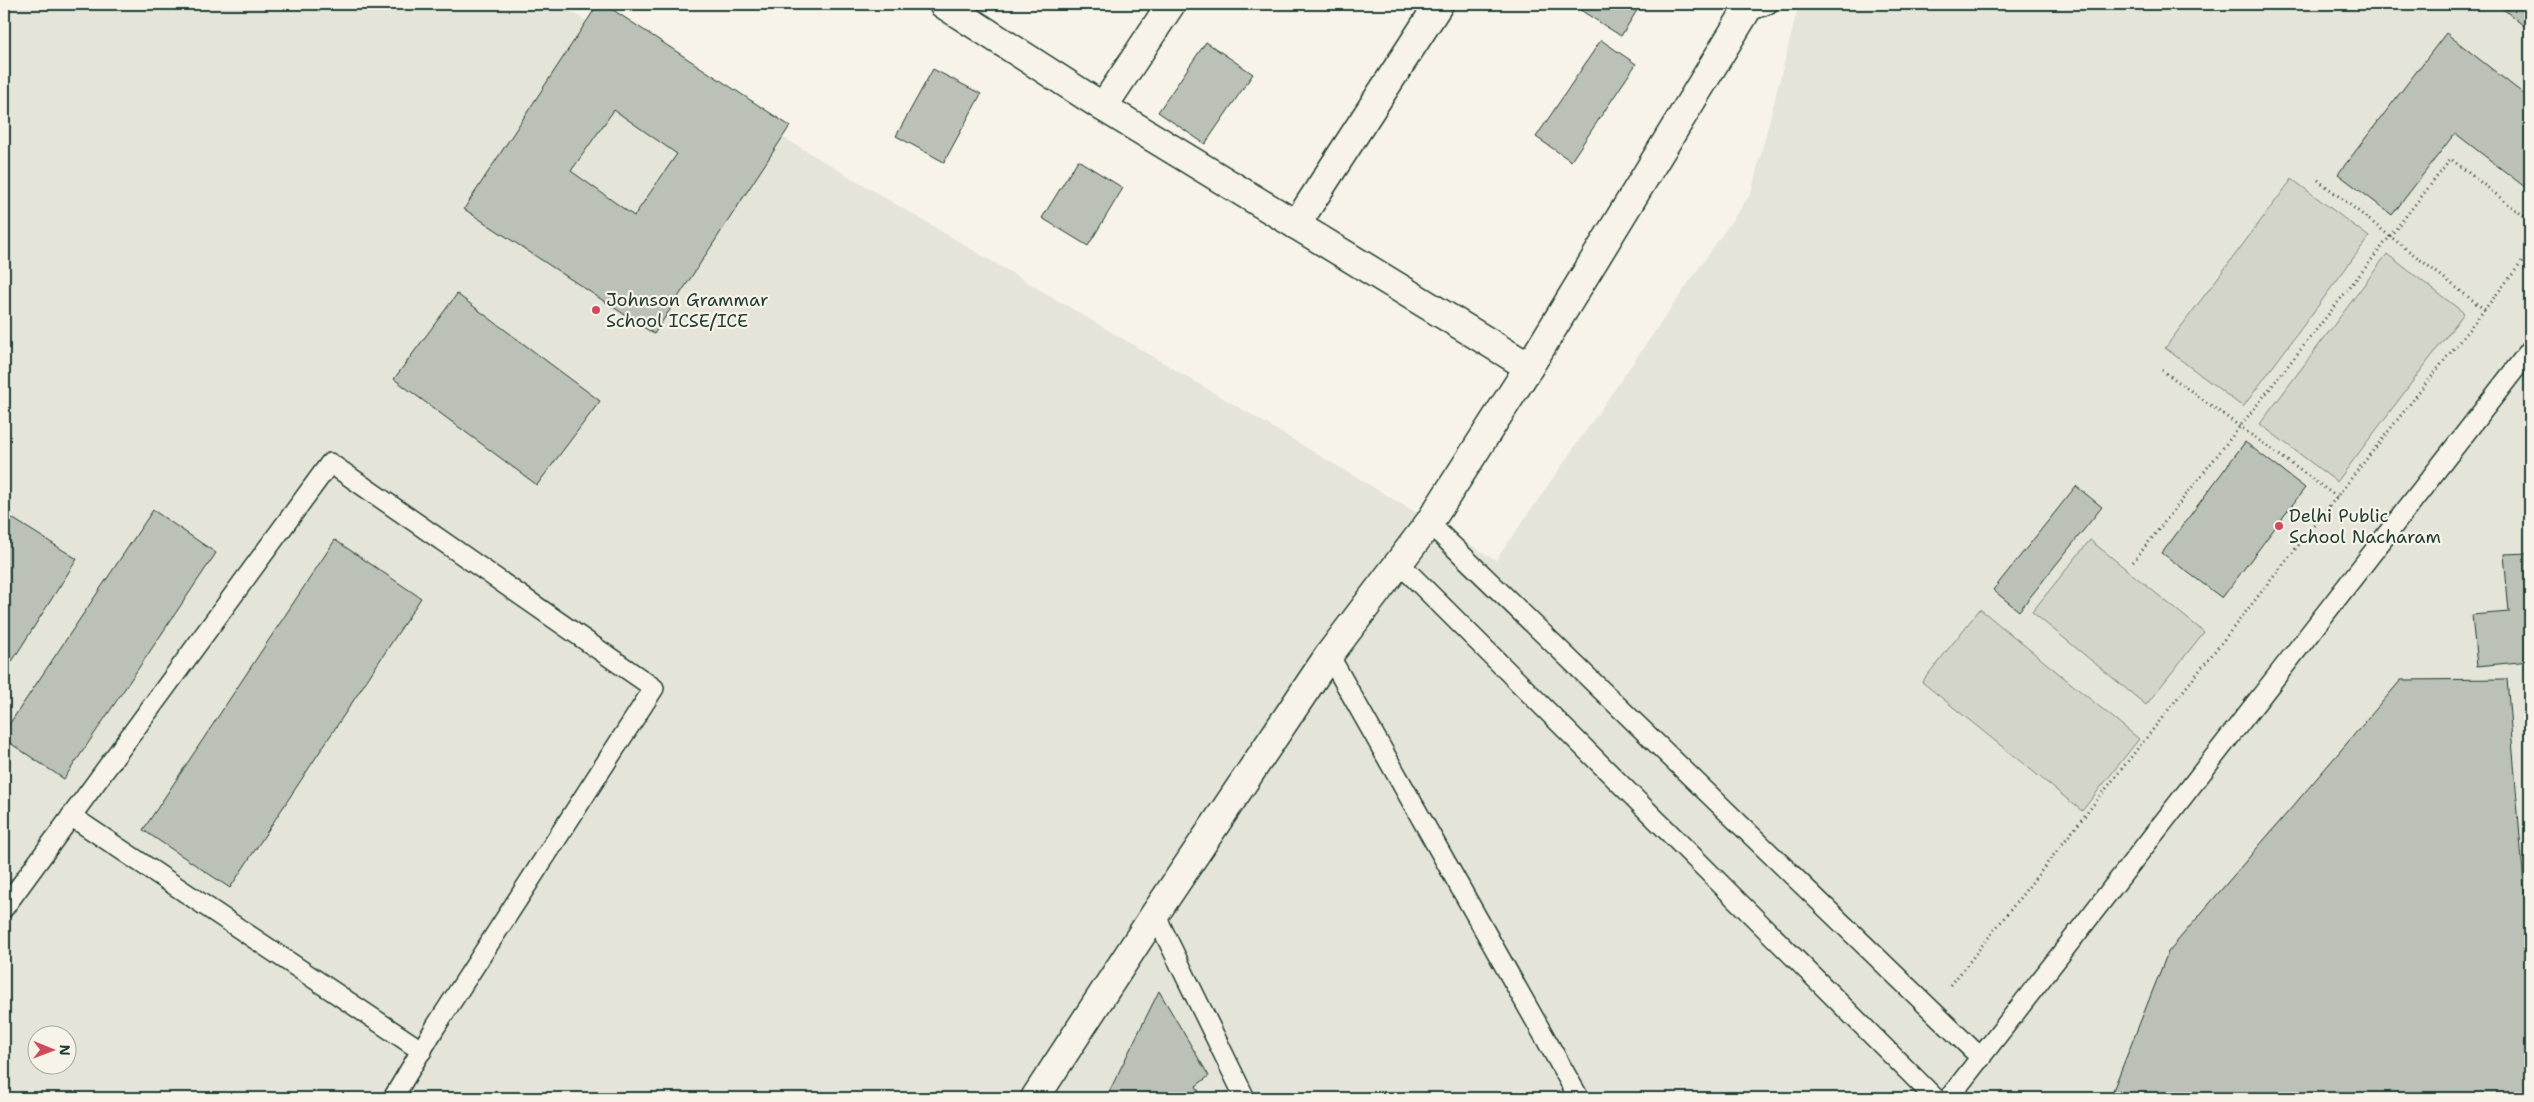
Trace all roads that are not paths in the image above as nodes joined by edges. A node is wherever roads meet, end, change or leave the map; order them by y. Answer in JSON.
{"nodes":[{"id":1,"x":943,"y":4,"type":"edge"},
{"id":2,"x":1171,"y":4,"type":"edge"},
{"id":3,"x":1439,"y":4,"type":"edge"},
{"id":4,"x":1753,"y":7,"type":"edge"},
{"id":5,"x":1103,"y":107,"type":"junction"},
{"id":6,"x":1296,"y":225,"type":"junction"},
{"id":7,"x":2530,"y":350,"type":"edge"},
{"id":8,"x":1529,"y":367,"type":"junction"},
{"id":9,"x":1429,"y":523,"type":"junction"},
{"id":10,"x":1398,"y":563,"type":"junction"},
{"id":11,"x":1329,"y":655,"type":"junction"},
{"id":12,"x":71,"y":816,"type":"junction"},
{"id":13,"x":4,"y":908,"type":"edge"},
{"id":14,"x":1155,"y":914,"type":"junction"},
{"id":15,"x":422,"y":1051,"type":"junction"},
{"id":16,"x":1980,"y":1058,"type":"junction"},
{"id":17,"x":394,"y":1098,"type":"edge"},
{"id":18,"x":1035,"y":1098,"type":"edge"},
{"id":19,"x":1245,"y":1098,"type":"edge"},
{"id":20,"x":1579,"y":1098,"type":"edge"},
{"id":21,"x":1935,"y":1098,"type":"edge"},
{"id":22,"x":1949,"y":1098,"type":"edge"}],
"edges":[{"from":1,"to":5,"type":"street"},
{"from":2,"to":5,"type":"street"},
{"from":3,"to":6,"type":"street"},
{"from":4,"to":8,"type":"street"},
{"from":5,"to":6,"type":"street"},
{"from":6,"to":8,"type":"street"},
{"from":7,"to":16,"type":"lane"},
{"from":8,"to":9,"type":"street"},
{"from":9,"to":10,"type":"street"},
{"from":9,"to":16,"type":"lane"},
{"from":10,"to":11,"type":"street"},
{"from":10,"to":21,"type":"lane"},
{"from":11,"to":14,"type":"street"},
{"from":11,"to":20,"type":"lane"},
{"from":12,"to":13,"type":"lane"},
{"from":12,"to":15,"type":"lane"},
{"from":12,"to":15,"type":"lane"},
{"from":14,"to":18,"type":"street"},
{"from":14,"to":19,"type":"lane"},
{"from":15,"to":17,"type":"lane"},
{"from":16,"to":22,"type":"lane"}]}
